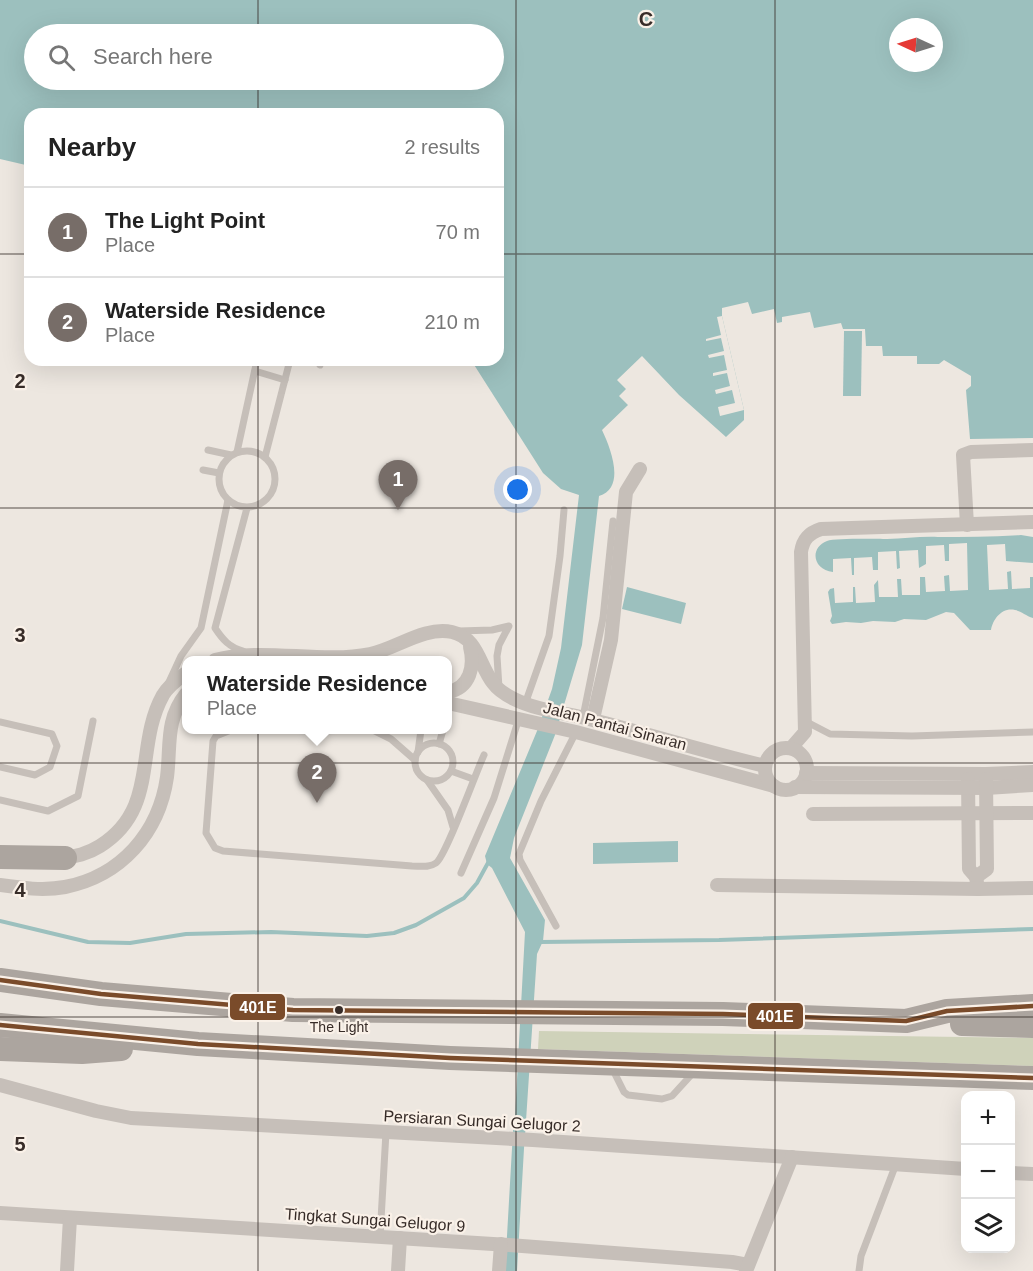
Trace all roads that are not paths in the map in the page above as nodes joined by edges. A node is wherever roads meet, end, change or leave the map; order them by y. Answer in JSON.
{"nodes":[{"id":1,"x":256,"y":366,"type":"edge"},
{"id":2,"x":288,"y":366,"type":"edge"},
{"id":3,"x":255,"y":371,"type":"junction"},
{"id":4,"x":285,"y":380,"type":"junction"},
{"id":5,"x":208,"y":450,"type":"dead end"},
{"id":6,"x":1033,"y":450,"type":"edge"},
{"id":7,"x":234,"y":454,"type":"junction"},
{"id":8,"x":265,"y":457,"type":"junction"},
{"id":9,"x":640,"y":469,"type":"dead end"},
{"id":10,"x":203,"y":470,"type":"dead end"},
{"id":11,"x":219,"y":473,"type":"junction"},
{"id":12,"x":228,"y":500,"type":"junction"},
{"id":13,"x":247,"y":508,"type":"junction"},
{"id":14,"x":564,"y":510,"type":"dead end"},
{"id":15,"x":613,"y":521,"type":"dead end"},
{"id":16,"x":1033,"y":522,"type":"edge"},
{"id":17,"x":967,"y":525,"type":"junction"},
{"id":18,"x":453,"y":632,"type":"junction"},
{"id":19,"x":469,"y":642,"type":"junction"},
{"id":20,"x":258,"y":656,"type":"edge"},
{"id":21,"x":356,"y":656,"type":"edge"},
{"id":22,"x":182,"y":676,"type":"edge"},
{"id":23,"x":500,"y":691,"type":"junction"},
{"id":24,"x":163,"y":695,"type":"junction"},
{"id":25,"x":452,"y":698,"type":"edge"},
{"id":26,"x":182,"y":699,"type":"edge"},
{"id":27,"x":452,"y":704,"type":"edge"},
{"id":28,"x":529,"y":705,"type":"junction"},
{"id":29,"x":584,"y":717,"type":"junction"},
{"id":30,"x":523,"y":719,"type":"junction"},
{"id":31,"x":93,"y":721,"type":"dead end"},
{"id":32,"x":805,"y":721,"type":"junction"},
{"id":33,"x":0,"y":722,"type":"edge"},
{"id":34,"x":576,"y":732,"type":"junction"},
{"id":35,"x":1033,"y":732,"type":"edge"},
{"id":36,"x":220,"y":734,"type":"edge"},
{"id":37,"x":382,"y":734,"type":"edge"},
{"id":38,"x":420,"y":734,"type":"edge"},
{"id":39,"x":441,"y":734,"type":"edge"},
{"id":40,"x":439,"y":744,"type":"junction"},
{"id":41,"x":791,"y":748,"type":"junction"},
{"id":42,"x":418,"y":752,"type":"junction"},
{"id":43,"x":484,"y":755,"type":"dead end"},
{"id":44,"x":415,"y":760,"type":"junction"},
{"id":45,"x":765,"y":766,"type":"junction"},
{"id":46,"x":0,"y":767,"type":"edge"},
{"id":47,"x":451,"y":771,"type":"junction"},
{"id":48,"x":806,"y":772,"type":"junction"},
{"id":49,"x":1033,"y":772,"type":"edge"},
{"id":50,"x":474,"y":779,"type":"junction"},
{"id":51,"x":427,"y":780,"type":"junction"},
{"id":52,"x":968,"y":781,"type":"junction"},
{"id":53,"x":986,"y":781,"type":"junction"},
{"id":54,"x":1033,"y":785,"type":"edge"},
{"id":55,"x":774,"y":786,"type":"junction"},
{"id":56,"x":795,"y":788,"type":"junction"},
{"id":57,"x":0,"y":800,"type":"edge"},
{"id":58,"x":1033,"y":813,"type":"edge"},
{"id":59,"x":813,"y":814,"type":"dead end"},
{"id":60,"x":969,"y":814,"type":"junction"},
{"id":61,"x":986,"y":815,"type":"junction"},
{"id":62,"x":453,"y":830,"type":"junction"},
{"id":63,"x":0,"y":847,"type":"edge"},
{"id":64,"x":0,"y":857,"type":"edge"},
{"id":65,"x":65,"y":858,"type":"junction"},
{"id":66,"x":461,"y":873,"type":"dead end"},
{"id":67,"x":977,"y":883,"type":"junction"},
{"id":68,"x":0,"y":885,"type":"edge"},
{"id":69,"x":717,"y":885,"type":"dead end"},
{"id":70,"x":1033,"y":888,"type":"edge"},
{"id":71,"x":556,"y":926,"type":"dead end"},
{"id":72,"x":0,"y":980,"type":"edge"},
{"id":73,"x":1033,"y":1006,"type":"edge"},
{"id":74,"x":906,"y":1021,"type":"junction"},
{"id":75,"x":0,"y":1025,"type":"edge"},
{"id":76,"x":1033,"y":1026,"type":"edge"},
{"id":77,"x":198,"y":1044,"type":"junction"},
{"id":78,"x":0,"y":1049,"type":"edge"},
{"id":79,"x":610,"y":1064,"type":"junction"},
{"id":80,"x":699,"y":1067,"type":"junction"},
{"id":81,"x":1033,"y":1078,"type":"edge"},
{"id":82,"x":0,"y":1085,"type":"edge"},
{"id":83,"x":386,"y":1132,"type":"junction"},
{"id":84,"x":792,"y":1157,"type":"junction"},
{"id":85,"x":896,"y":1164,"type":"junction"},
{"id":86,"x":961,"y":1169,"type":"edge"},
{"id":87,"x":1015,"y":1173,"type":"edge"},
{"id":88,"x":1033,"y":1174,"type":"edge"},
{"id":89,"x":0,"y":1213,"type":"edge"},
{"id":90,"x":70,"y":1218,"type":"junction"},
{"id":91,"x":380,"y":1237,"type":"junction"},
{"id":92,"x":400,"y":1238,"type":"junction"},
{"id":93,"x":505,"y":1245,"type":"junction"},
{"id":94,"x":747,"y":1268,"type":"edge"},
{"id":95,"x":67,"y":1271,"type":"edge"},
{"id":96,"x":398,"y":1271,"type":"edge"},
{"id":97,"x":499,"y":1271,"type":"edge"},
{"id":98,"x":860,"y":1271,"type":"edge"}],
"edges":[{"from":1,"to":3,"type":"lane"},
{"from":2,"to":4,"type":"lane"},
{"from":3,"to":4,"type":"lane"},
{"from":3,"to":7,"type":"lane"},
{"from":4,"to":8,"type":"lane"},
{"from":5,"to":7,"type":"lane"},
{"from":6,"to":17,"type":"street"},
{"from":7,"to":8,"type":"lane"},
{"from":7,"to":11,"type":"lane"},
{"from":8,"to":13,"type":"lane"},
{"from":9,"to":29,"type":"street"},
{"from":10,"to":11,"type":"lane"},
{"from":11,"to":12,"type":"lane"},
{"from":12,"to":13,"type":"lane"},
{"from":12,"to":24,"type":"lane"},
{"from":13,"to":20,"type":"lane"},
{"from":14,"to":28,"type":"lane"},
{"from":15,"to":29,"type":"lane"},
{"from":16,"to":17,"type":"street"},
{"from":17,"to":32,"type":"street"},
{"from":18,"to":19,"type":"street"},
{"from":18,"to":21,"type":"street"},
{"from":18,"to":23,"type":"lane"},
{"from":19,"to":23,"type":"street"},
{"from":19,"to":25,"type":"street","name":"Jalan Pantai Sinaran"},
{"from":22,"to":24,"type":"street"},
{"from":23,"to":28,"type":"street","name":"Jalan Pantai Sinaran"},
{"from":24,"to":65,"type":"street"},
{"from":26,"to":68,"type":"street"},
{"from":27,"to":30,"type":"street","name":"Jalan Pantai Sinaran"},
{"from":28,"to":29,"type":"street","name":"Jalan Pantai Sinaran"},
{"from":29,"to":45,"type":"street","name":"Jalan Pantai Sinaran"},
{"from":30,"to":34,"type":"street","name":"Jalan Pantai Sinaran"},
{"from":30,"to":66,"type":"lane"},
{"from":31,"to":57,"type":"lane"},
{"from":32,"to":35,"type":"lane"},
{"from":32,"to":41,"type":"street"},
{"from":33,"to":46,"type":"lane"},
{"from":34,"to":55,"type":"street","name":"Jalan Pantai Sinaran"},
{"from":34,"to":71,"type":"lane"},
{"from":36,"to":62,"type":"lane"},
{"from":37,"to":44,"type":"lane"},
{"from":38,"to":42,"type":"lane"},
{"from":39,"to":40,"type":"lane"},
{"from":40,"to":42,"type":"lane"},
{"from":40,"to":47,"type":"lane"},
{"from":41,"to":45,"type":"street"},
{"from":41,"to":48,"type":"street"},
{"from":42,"to":44,"type":"lane"},
{"from":43,"to":50,"type":"lane"},
{"from":44,"to":51,"type":"lane"},
{"from":45,"to":55,"type":"street"},
{"from":47,"to":50,"type":"lane"},
{"from":47,"to":51,"type":"lane"},
{"from":48,"to":52,"type":"street"},
{"from":48,"to":56,"type":"street"},
{"from":49,"to":53,"type":"street"},
{"from":50,"to":62,"type":"lane"},
{"from":51,"to":62,"type":"lane"},
{"from":52,"to":53,"type":"street"},
{"from":52,"to":56,"type":"street"},
{"from":52,"to":60,"type":"street"},
{"from":53,"to":54,"type":"street"},
{"from":53,"to":61,"type":"street"},
{"from":55,"to":56,"type":"street"},
{"from":58,"to":61,"type":"street"},
{"from":59,"to":60,"type":"street"},
{"from":60,"to":61,"type":"street"},
{"from":60,"to":67,"type":"street"},
{"from":61,"to":67,"type":"street"},
{"from":63,"to":65,"type":"street"},
{"from":64,"to":65,"type":"highway"},
{"from":67,"to":69,"type":"street"},
{"from":67,"to":70,"type":"street"},
{"from":72,"to":74,"type":"highway"},
{"from":73,"to":74,"type":"highway"},
{"from":74,"to":76,"type":"highway"},
{"from":75,"to":77,"type":"highway"},
{"from":77,"to":78,"type":"highway"},
{"from":77,"to":79,"type":"highway"},
{"from":79,"to":80,"type":"highway"},
{"from":79,"to":80,"type":"lane"},
{"from":80,"to":81,"type":"highway"},
{"from":82,"to":83,"type":"street","name":"Persiaran Sungai Gelugor 2"},
{"from":83,"to":84,"type":"street","name":"Persiaran Sungai Gelugor 2"},
{"from":83,"to":91,"type":"lane"},
{"from":84,"to":85,"type":"street","name":"Persiaran Sungai Gelugor 2"},
{"from":84,"to":94,"type":"street"},
{"from":85,"to":86,"type":"street","name":"Persiaran Sungai Gelugor 2"},
{"from":85,"to":98,"type":"lane"},
{"from":87,"to":88,"type":"street"},
{"from":89,"to":90,"type":"street","name":"Tingkat Sungai Gelugor 9"},
{"from":90,"to":91,"type":"street","name":"Tingkat Sungai Gelugor 9"},
{"from":90,"to":95,"type":"street"},
{"from":91,"to":92,"type":"street","name":"Tingkat Sungai Gelugor 9"},
{"from":92,"to":93,"type":"street","name":"Tingkat Sungai Gelugor 9"},
{"from":92,"to":96,"type":"street"},
{"from":93,"to":94,"type":"street","name":"Tingkat Sungai Gelugor 9"},
{"from":93,"to":97,"type":"street"}]}
